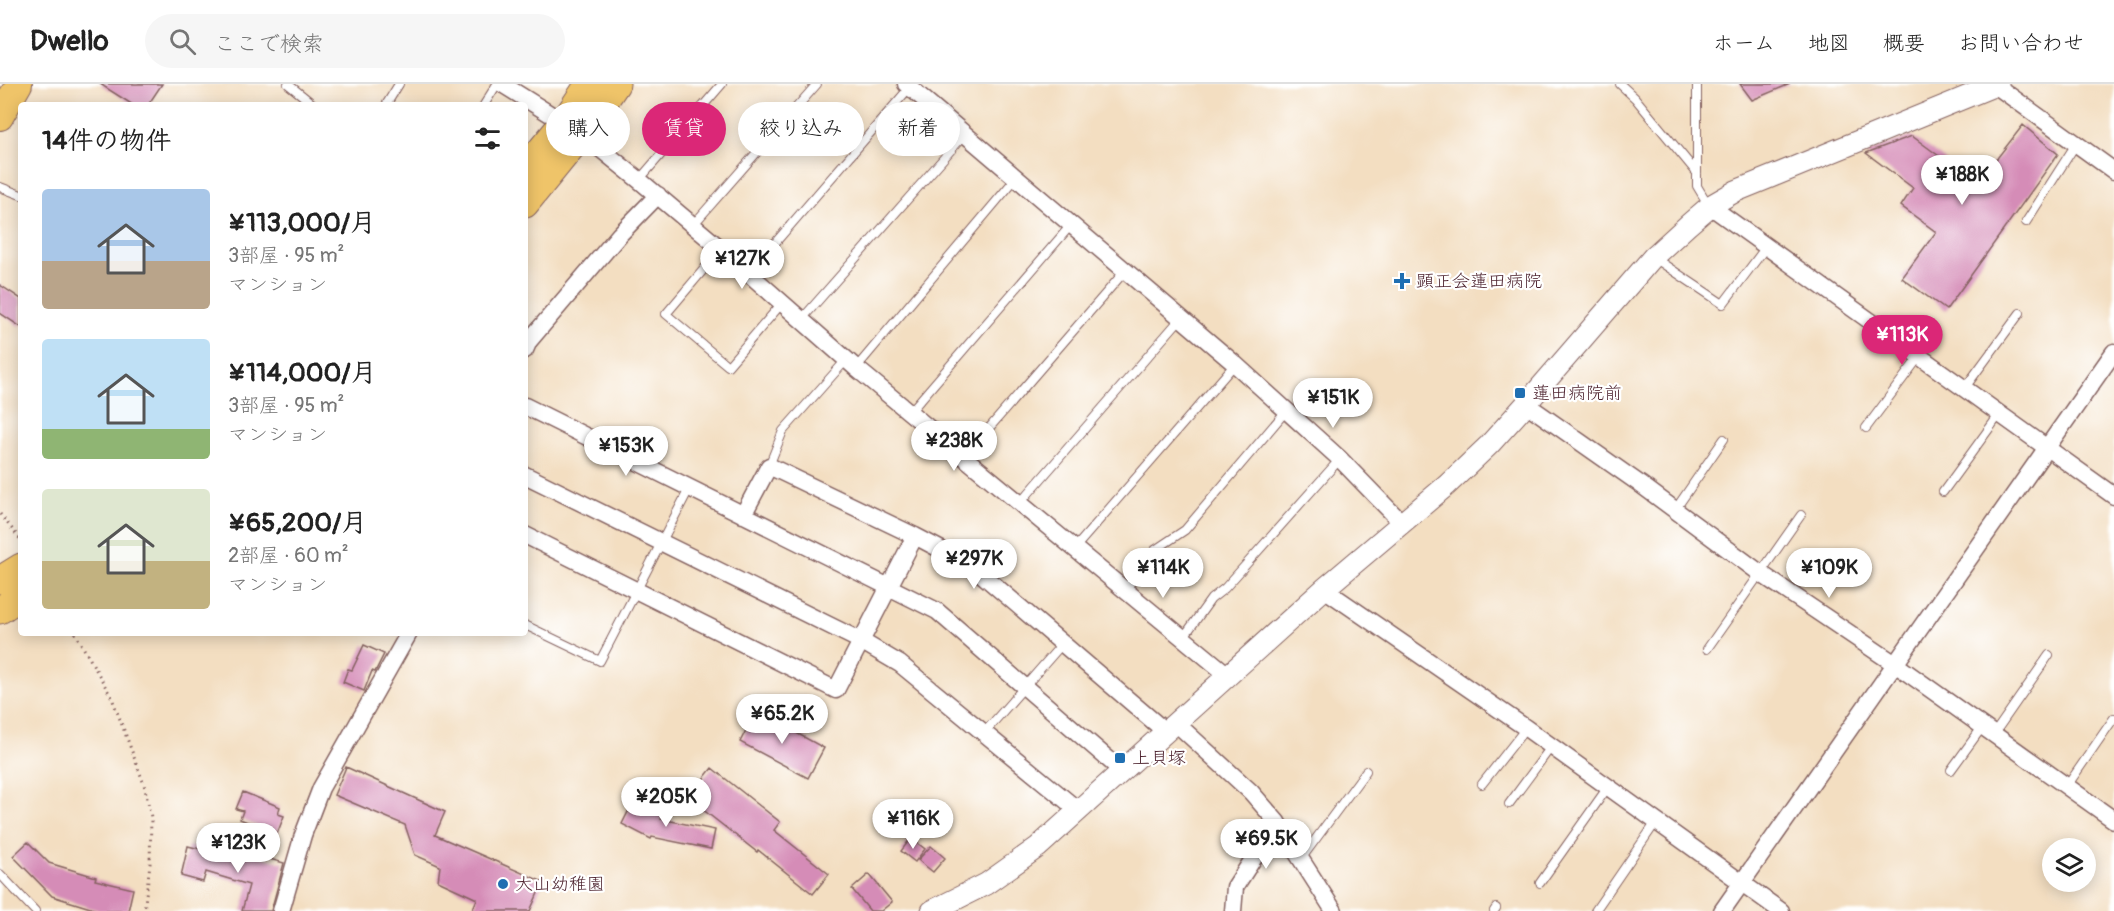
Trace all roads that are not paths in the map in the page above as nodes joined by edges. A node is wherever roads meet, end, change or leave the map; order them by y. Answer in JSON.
{"nodes":[{"id":1,"x":19,"y":84,"type":"edge"},
{"id":2,"x":288,"y":84,"type":"edge"},
{"id":3,"x":303,"y":84,"type":"edge"},
{"id":4,"x":399,"y":84,"type":"edge"},
{"id":5,"x":496,"y":84,"type":"edge"},
{"id":6,"x":502,"y":84,"type":"edge"},
{"id":7,"x":589,"y":84,"type":"edge"},
{"id":8,"x":616,"y":84,"type":"edge"},
{"id":9,"x":722,"y":84,"type":"edge"},
{"id":10,"x":817,"y":84,"type":"edge"},
{"id":11,"x":1620,"y":84,"type":"edge"},
{"id":12,"x":1697,"y":84,"type":"edge"},
{"id":13,"x":1996,"y":85,"type":"edge"},
{"id":14,"x":908,"y":86,"type":"edge"},
{"id":15,"x":1963,"y":90,"type":"edge"},
{"id":16,"x":298,"y":92,"type":"junction"},
{"id":17,"x":310,"y":102,"type":"edge"},
{"id":18,"x":388,"y":102,"type":"edge"},
{"id":19,"x":486,"y":102,"type":"edge"},
{"id":20,"x":582,"y":102,"type":"edge"},
{"id":21,"x":598,"y":102,"type":"edge"},
{"id":22,"x":546,"y":111,"type":"edge"},
{"id":23,"x":0,"y":117,"type":"edge"},
{"id":24,"x":964,"y":134,"type":"junction"},
{"id":25,"x":2076,"y":144,"type":"junction"},
{"id":26,"x":546,"y":151,"type":"edge"},
{"id":27,"x":555,"y":156,"type":"edge"},
{"id":28,"x":609,"y":156,"type":"edge"},
{"id":29,"x":528,"y":166,"type":"edge"},
{"id":30,"x":2114,"y":171,"type":"edge"},
{"id":31,"x":1697,"y":173,"type":"junction"},
{"id":32,"x":1016,"y":178,"type":"junction"},
{"id":33,"x":639,"y":180,"type":"junction"},
{"id":34,"x":0,"y":187,"type":"edge"},
{"id":35,"x":18,"y":194,"type":"edge"},
{"id":36,"x":658,"y":195,"type":"junction"},
{"id":37,"x":528,"y":199,"type":"edge"},
{"id":38,"x":1710,"y":206,"type":"junction"},
{"id":39,"x":2026,"y":222,"type":"dead end"},
{"id":40,"x":693,"y":225,"type":"junction"},
{"id":41,"x":1071,"y":225,"type":"junction"},
{"id":42,"x":1766,"y":247,"type":"junction"},
{"id":43,"x":721,"y":249,"type":"junction"},
{"id":44,"x":1653,"y":257,"type":"junction"},
{"id":45,"x":1125,"y":271,"type":"junction"},
{"id":46,"x":749,"y":273,"type":"junction"},
{"id":47,"x":783,"y":302,"type":"junction"},
{"id":48,"x":2019,"y":313,"type":"dead end"},
{"id":49,"x":1181,"y":318,"type":"junction"},
{"id":50,"x":802,"y":320,"type":"junction"},
{"id":51,"x":528,"y":343,"type":"edge"},
{"id":52,"x":2114,"y":352,"type":"edge"},
{"id":53,"x":1918,"y":357,"type":"junction"},
{"id":54,"x":851,"y":364,"type":"junction"},
{"id":55,"x":1235,"y":364,"type":"junction"},
{"id":56,"x":1964,"y":389,"type":"junction"},
{"id":57,"x":1526,"y":404,"type":"junction"},
{"id":58,"x":528,"y":408,"type":"edge"},
{"id":59,"x":1286,"y":411,"type":"junction"},
{"id":60,"x":910,"y":412,"type":"junction"},
{"id":61,"x":1999,"y":415,"type":"junction"},
{"id":62,"x":1866,"y":428,"type":"dead end"},
{"id":63,"x":1724,"y":439,"type":"dead end"},
{"id":64,"x":2046,"y":448,"type":"junction"},
{"id":65,"x":964,"y":457,"type":"junction"},
{"id":66,"x":1340,"y":459,"type":"junction"},
{"id":67,"x":769,"y":466,"type":"junction"},
{"id":68,"x":528,"y":476,"type":"edge"},
{"id":69,"x":689,"y":489,"type":"junction"},
{"id":70,"x":1944,"y":492,"type":"dead end"},
{"id":71,"x":2114,"y":496,"type":"edge"},
{"id":72,"x":1020,"y":503,"type":"junction"},
{"id":73,"x":1675,"y":510,"type":"junction"},
{"id":74,"x":743,"y":515,"type":"junction"},
{"id":75,"x":1802,"y":515,"type":"dead end"},
{"id":76,"x":1402,"y":523,"type":"junction"},
{"id":77,"x":528,"y":536,"type":"edge"},
{"id":78,"x":915,"y":536,"type":"junction"},
{"id":79,"x":661,"y":543,"type":"junction"},
{"id":80,"x":1075,"y":548,"type":"junction"},
{"id":81,"x":18,"y":569,"type":"edge"},
{"id":82,"x":1760,"y":573,"type":"junction"},
{"id":83,"x":0,"y":580,"type":"edge"},
{"id":84,"x":889,"y":588,"type":"junction"},
{"id":85,"x":1324,"y":589,"type":"junction"},
{"id":86,"x":1125,"y":590,"type":"junction"},
{"id":87,"x":637,"y":591,"type":"junction"},
{"id":88,"x":18,"y":598,"type":"edge"},
{"id":89,"x":0,"y":610,"type":"edge"},
{"id":90,"x":528,"y":626,"type":"edge"},
{"id":91,"x":407,"y":636,"type":"edge"},
{"id":92,"x":1184,"y":638,"type":"junction"},
{"id":93,"x":861,"y":641,"type":"junction"},
{"id":94,"x":1063,"y":643,"type":"junction"},
{"id":95,"x":1707,"y":649,"type":"dead end"},
{"id":96,"x":2049,"y":655,"type":"dead end"},
{"id":97,"x":1895,"y":664,"type":"junction"},
{"id":98,"x":1229,"y":676,"type":"junction"},
{"id":99,"x":1024,"y":688,"type":"junction"},
{"id":100,"x":2114,"y":718,"type":"edge"},
{"id":101,"x":1171,"y":728,"type":"junction"},
{"id":102,"x":1526,"y":728,"type":"junction"},
{"id":103,"x":1988,"y":730,"type":"junction"},
{"id":104,"x":984,"y":733,"type":"junction"},
{"id":105,"x":1551,"y":747,"type":"junction"},
{"id":106,"x":1951,"y":770,"type":"dead end"},
{"id":107,"x":1122,"y":771,"type":"junction"},
{"id":108,"x":1366,"y":771,"type":"dead end"},
{"id":109,"x":1482,"y":784,"type":"dead end"},
{"id":110,"x":2067,"y":786,"type":"junction"},
{"id":111,"x":1608,"y":787,"type":"junction"},
{"id":112,"x":1509,"y":804,"type":"dead end"},
{"id":113,"x":1079,"y":811,"type":"junction"},
{"id":114,"x":2114,"y":820,"type":"edge"},
{"id":115,"x":1277,"y":822,"type":"junction"},
{"id":116,"x":1656,"y":822,"type":"junction"},
{"id":117,"x":1300,"y":859,"type":"junction"},
{"id":118,"x":0,"y":874,"type":"edge"},
{"id":119,"x":1540,"y":883,"type":"dead end"},
{"id":120,"x":1742,"y":884,"type":"junction"},
{"id":121,"x":35,"y":911,"type":"edge"},
{"id":122,"x":281,"y":911,"type":"edge"},
{"id":123,"x":932,"y":911,"type":"edge"},
{"id":124,"x":1233,"y":911,"type":"edge"},
{"id":125,"x":1334,"y":911,"type":"edge"},
{"id":126,"x":1595,"y":911,"type":"edge"},
{"id":127,"x":1722,"y":911,"type":"edge"},
{"id":128,"x":1781,"y":911,"type":"edge"}],
"edges":[{"from":1,"to":23,"type":"main road"},
{"from":2,"to":16,"type":"lane"},
{"from":3,"to":16,"type":"lane"},
{"from":4,"to":18,"type":"lane"},
{"from":5,"to":19,"type":"lane"},
{"from":6,"to":22,"type":"street"},
{"from":7,"to":20,"type":"highway"},
{"from":8,"to":21,"type":"highway"},
{"from":9,"to":33,"type":"lane"},
{"from":10,"to":40,"type":"lane"},
{"from":11,"to":31,"type":"lane"},
{"from":12,"to":31,"type":"lane"},
{"from":13,"to":15,"type":"street"},
{"from":13,"to":25,"type":"street"},
{"from":14,"to":24,"type":"street"},
{"from":14,"to":46,"type":"lane"},
{"from":15,"to":38,"type":"street"},
{"from":16,"to":17,"type":"lane"},
{"from":24,"to":32,"type":"street"},
{"from":24,"to":50,"type":"lane"},
{"from":25,"to":30,"type":"street"},
{"from":25,"to":39,"type":"lane"},
{"from":26,"to":29,"type":"highway"},
{"from":27,"to":37,"type":"highway"},
{"from":28,"to":33,"type":"street"},
{"from":31,"to":38,"type":"lane"},
{"from":32,"to":41,"type":"street"},
{"from":32,"to":54,"type":"lane"},
{"from":33,"to":36,"type":"street"},
{"from":34,"to":35,"type":"lane"},
{"from":36,"to":40,"type":"street"},
{"from":36,"to":51,"type":"street"},
{"from":38,"to":42,"type":"street"},
{"from":38,"to":44,"type":"street"},
{"from":40,"to":43,"type":"street"},
{"from":41,"to":45,"type":"street"},
{"from":41,"to":60,"type":"lane"},
{"from":42,"to":44,"type":"lane"},
{"from":42,"to":53,"type":"street"},
{"from":43,"to":46,"type":"street"},
{"from":43,"to":47,"type":"lane"},
{"from":44,"to":57,"type":"street"},
{"from":45,"to":49,"type":"street"},
{"from":45,"to":65,"type":"lane"},
{"from":46,"to":47,"type":"street"},
{"from":47,"to":50,"type":"street"},
{"from":48,"to":56,"type":"lane"},
{"from":49,"to":55,"type":"street"},
{"from":49,"to":72,"type":"lane"},
{"from":50,"to":54,"type":"street"},
{"from":52,"to":64,"type":"street"},
{"from":53,"to":56,"type":"street"},
{"from":53,"to":62,"type":"lane"},
{"from":54,"to":60,"type":"street"},
{"from":54,"to":67,"type":"lane"},
{"from":55,"to":59,"type":"street"},
{"from":55,"to":80,"type":"lane"},
{"from":56,"to":61,"type":"street"},
{"from":57,"to":73,"type":"street"},
{"from":57,"to":76,"type":"street"},
{"from":58,"to":69,"type":"street"},
{"from":59,"to":66,"type":"street"},
{"from":59,"to":86,"type":"lane"},
{"from":60,"to":65,"type":"street"},
{"from":61,"to":64,"type":"street"},
{"from":61,"to":70,"type":"lane"},
{"from":63,"to":73,"type":"lane"},
{"from":64,"to":71,"type":"street"},
{"from":64,"to":97,"type":"street"},
{"from":65,"to":72,"type":"street"},
{"from":66,"to":76,"type":"street"},
{"from":66,"to":92,"type":"lane"},
{"from":67,"to":74,"type":"street"},
{"from":67,"to":78,"type":"street"},
{"from":68,"to":79,"type":"street"},
{"from":69,"to":74,"type":"street"},
{"from":69,"to":79,"type":"lane"},
{"from":72,"to":80,"type":"street"},
{"from":73,"to":82,"type":"street"},
{"from":74,"to":84,"type":"street"},
{"from":75,"to":82,"type":"lane"},
{"from":76,"to":85,"type":"street"},
{"from":77,"to":87,"type":"street"},
{"from":78,"to":84,"type":"street"},
{"from":78,"to":94,"type":"street"},
{"from":79,"to":87,"type":"lane"},
{"from":79,"to":93,"type":"street"},
{"from":80,"to":86,"type":"street"},
{"from":81,"to":83,"type":"highway"},
{"from":82,"to":95,"type":"lane"},
{"from":82,"to":97,"type":"street"},
{"from":84,"to":93,"type":"street"},
{"from":84,"to":99,"type":"street"},
{"from":85,"to":98,"type":"street"},
{"from":85,"to":102,"type":"street"},
{"from":86,"to":92,"type":"street"},
{"from":87,"to":90,"type":"lane"},
{"from":87,"to":93,"type":"street"},
{"from":88,"to":89,"type":"highway"},
{"from":91,"to":122,"type":"street"},
{"from":92,"to":98,"type":"street"},
{"from":93,"to":104,"type":"street"},
{"from":94,"to":99,"type":"lane"},
{"from":94,"to":101,"type":"street"},
{"from":96,"to":103,"type":"lane"},
{"from":97,"to":103,"type":"street"},
{"from":97,"to":120,"type":"street"},
{"from":98,"to":101,"type":"street"},
{"from":99,"to":104,"type":"lane"},
{"from":99,"to":107,"type":"street"},
{"from":100,"to":110,"type":"lane"},
{"from":101,"to":107,"type":"street"},
{"from":101,"to":115,"type":"street"},
{"from":102,"to":105,"type":"street"},
{"from":102,"to":109,"type":"lane"},
{"from":103,"to":106,"type":"lane"},
{"from":103,"to":110,"type":"street"},
{"from":104,"to":113,"type":"street"},
{"from":105,"to":111,"type":"street"},
{"from":105,"to":112,"type":"lane"},
{"from":107,"to":113,"type":"street"},
{"from":108,"to":117,"type":"lane"},
{"from":110,"to":114,"type":"street"},
{"from":111,"to":116,"type":"street"},
{"from":111,"to":119,"type":"lane"},
{"from":113,"to":123,"type":"street"},
{"from":115,"to":117,"type":"street"},
{"from":115,"to":124,"type":"street"},
{"from":116,"to":120,"type":"street"},
{"from":116,"to":126,"type":"lane"},
{"from":117,"to":125,"type":"street"},
{"from":118,"to":121,"type":"lane"},
{"from":120,"to":127,"type":"street"},
{"from":120,"to":128,"type":"street"}]}
